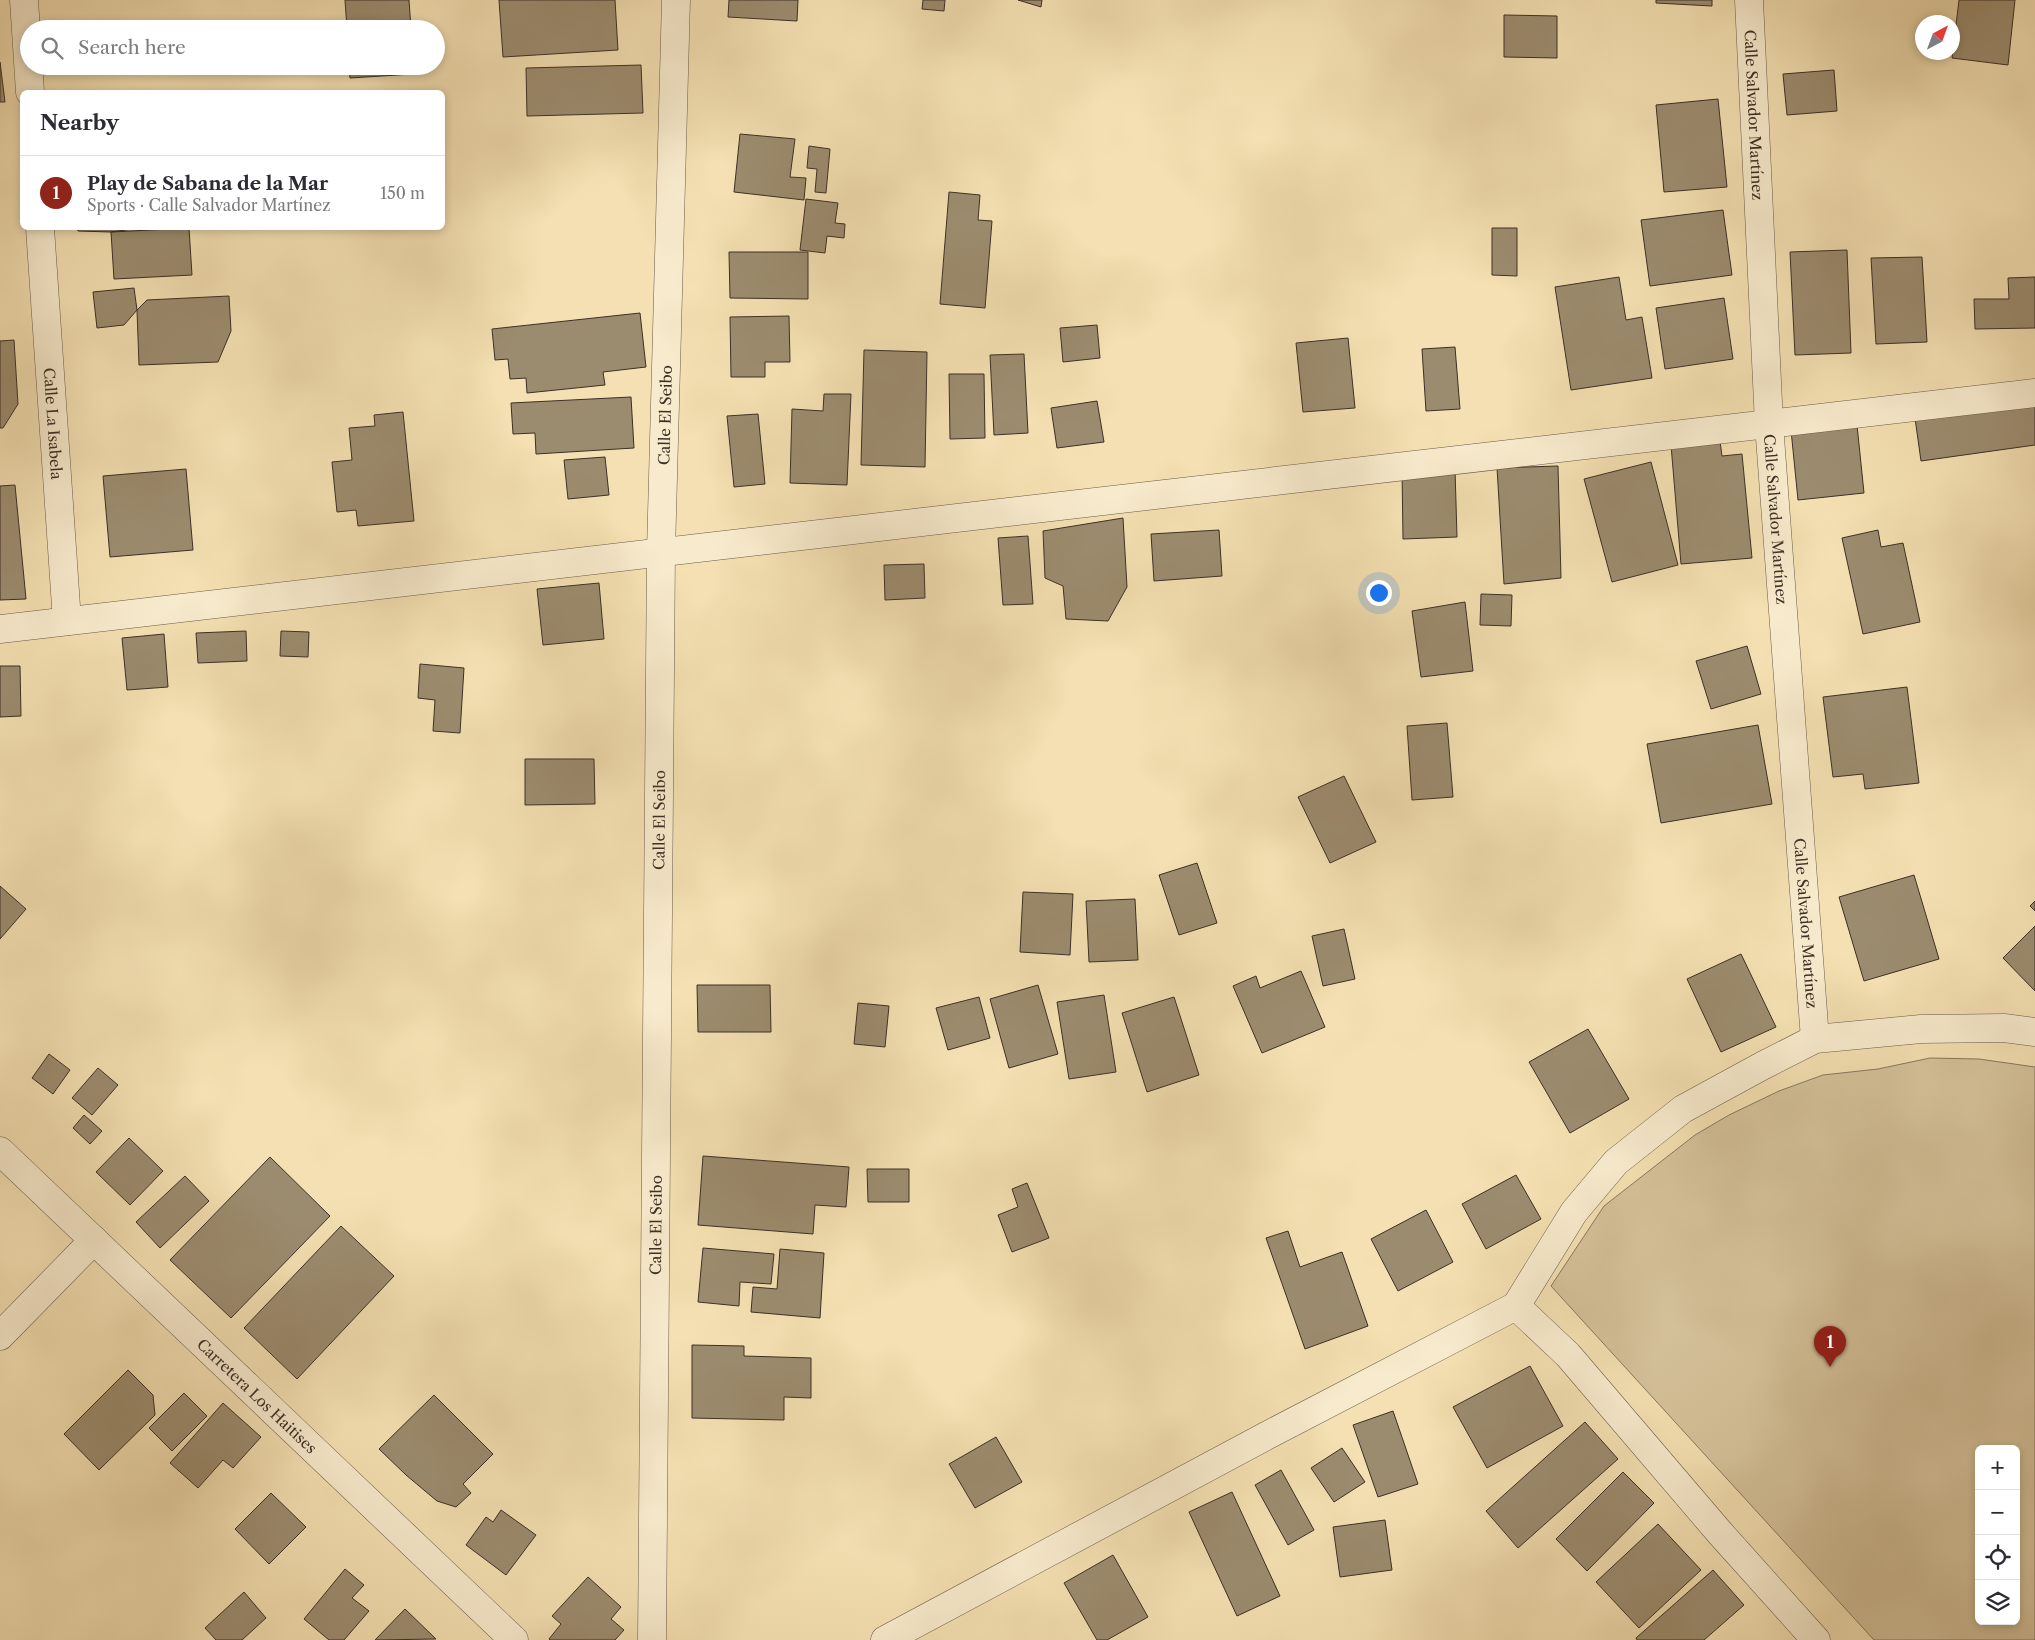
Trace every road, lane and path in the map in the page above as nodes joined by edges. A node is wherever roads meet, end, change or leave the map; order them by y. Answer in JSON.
{"nodes":[{"id":1,"x":24,"y":0,"type":"edge"},
{"id":2,"x":676,"y":0,"type":"edge"},
{"id":3,"x":1749,"y":0,"type":"edge"},
{"id":4,"x":25,"y":20,"type":"edge"},
{"id":5,"x":29,"y":75,"type":"edge"},
{"id":6,"x":30,"y":90,"type":"edge"},
{"id":7,"x":40,"y":230,"type":"edge"},
{"id":8,"x":2035,"y":393,"type":"edge"},
{"id":9,"x":1770,"y":424,"type":"junction"},
{"id":10,"x":661,"y":552,"type":"junction"},
{"id":11,"x":67,"y":621,"type":"junction"},
{"id":12,"x":0,"y":630,"type":"edge"},
{"id":13,"x":2035,"y":1032,"type":"edge"},
{"id":14,"x":1815,"y":1039,"type":"junction"},
{"id":15,"x":0,"y":1151,"type":"edge"},
{"id":16,"x":94,"y":1240,"type":"junction"},
{"id":17,"x":1516,"y":1306,"type":"junction"},
{"id":18,"x":0,"y":1336,"type":"edge"},
{"id":19,"x":505,"y":1637,"type":"edge"},
{"id":20,"x":652,"y":1640,"type":"edge"},
{"id":21,"x":885,"y":1640,"type":"edge"},
{"id":22,"x":1816,"y":1640,"type":"edge"}],
"edges":[{"from":1,"to":4,"type":"street"},
{"from":2,"to":10,"type":"street","name":"Calle El Seibo"},
{"from":3,"to":9,"type":"street","name":"Calle Salvador Martínez"},
{"from":5,"to":6,"type":"street"},
{"from":7,"to":11,"type":"street","name":"Calle La Isabela"},
{"from":8,"to":9,"type":"street"},
{"from":9,"to":10,"type":"street"},
{"from":9,"to":14,"type":"street","name":"Calle Salvador Martínez"},
{"from":10,"to":11,"type":"street"},
{"from":10,"to":20,"type":"street","name":"Calle El Seibo"},
{"from":11,"to":12,"type":"street"},
{"from":13,"to":14,"type":"street"},
{"from":14,"to":17,"type":"street"},
{"from":15,"to":16,"type":"street","name":"Carretera Los Haitises"},
{"from":16,"to":18,"type":"street"},
{"from":16,"to":19,"type":"street","name":"Carretera Los Haitises"},
{"from":17,"to":21,"type":"street"},
{"from":17,"to":22,"type":"street"}]}
